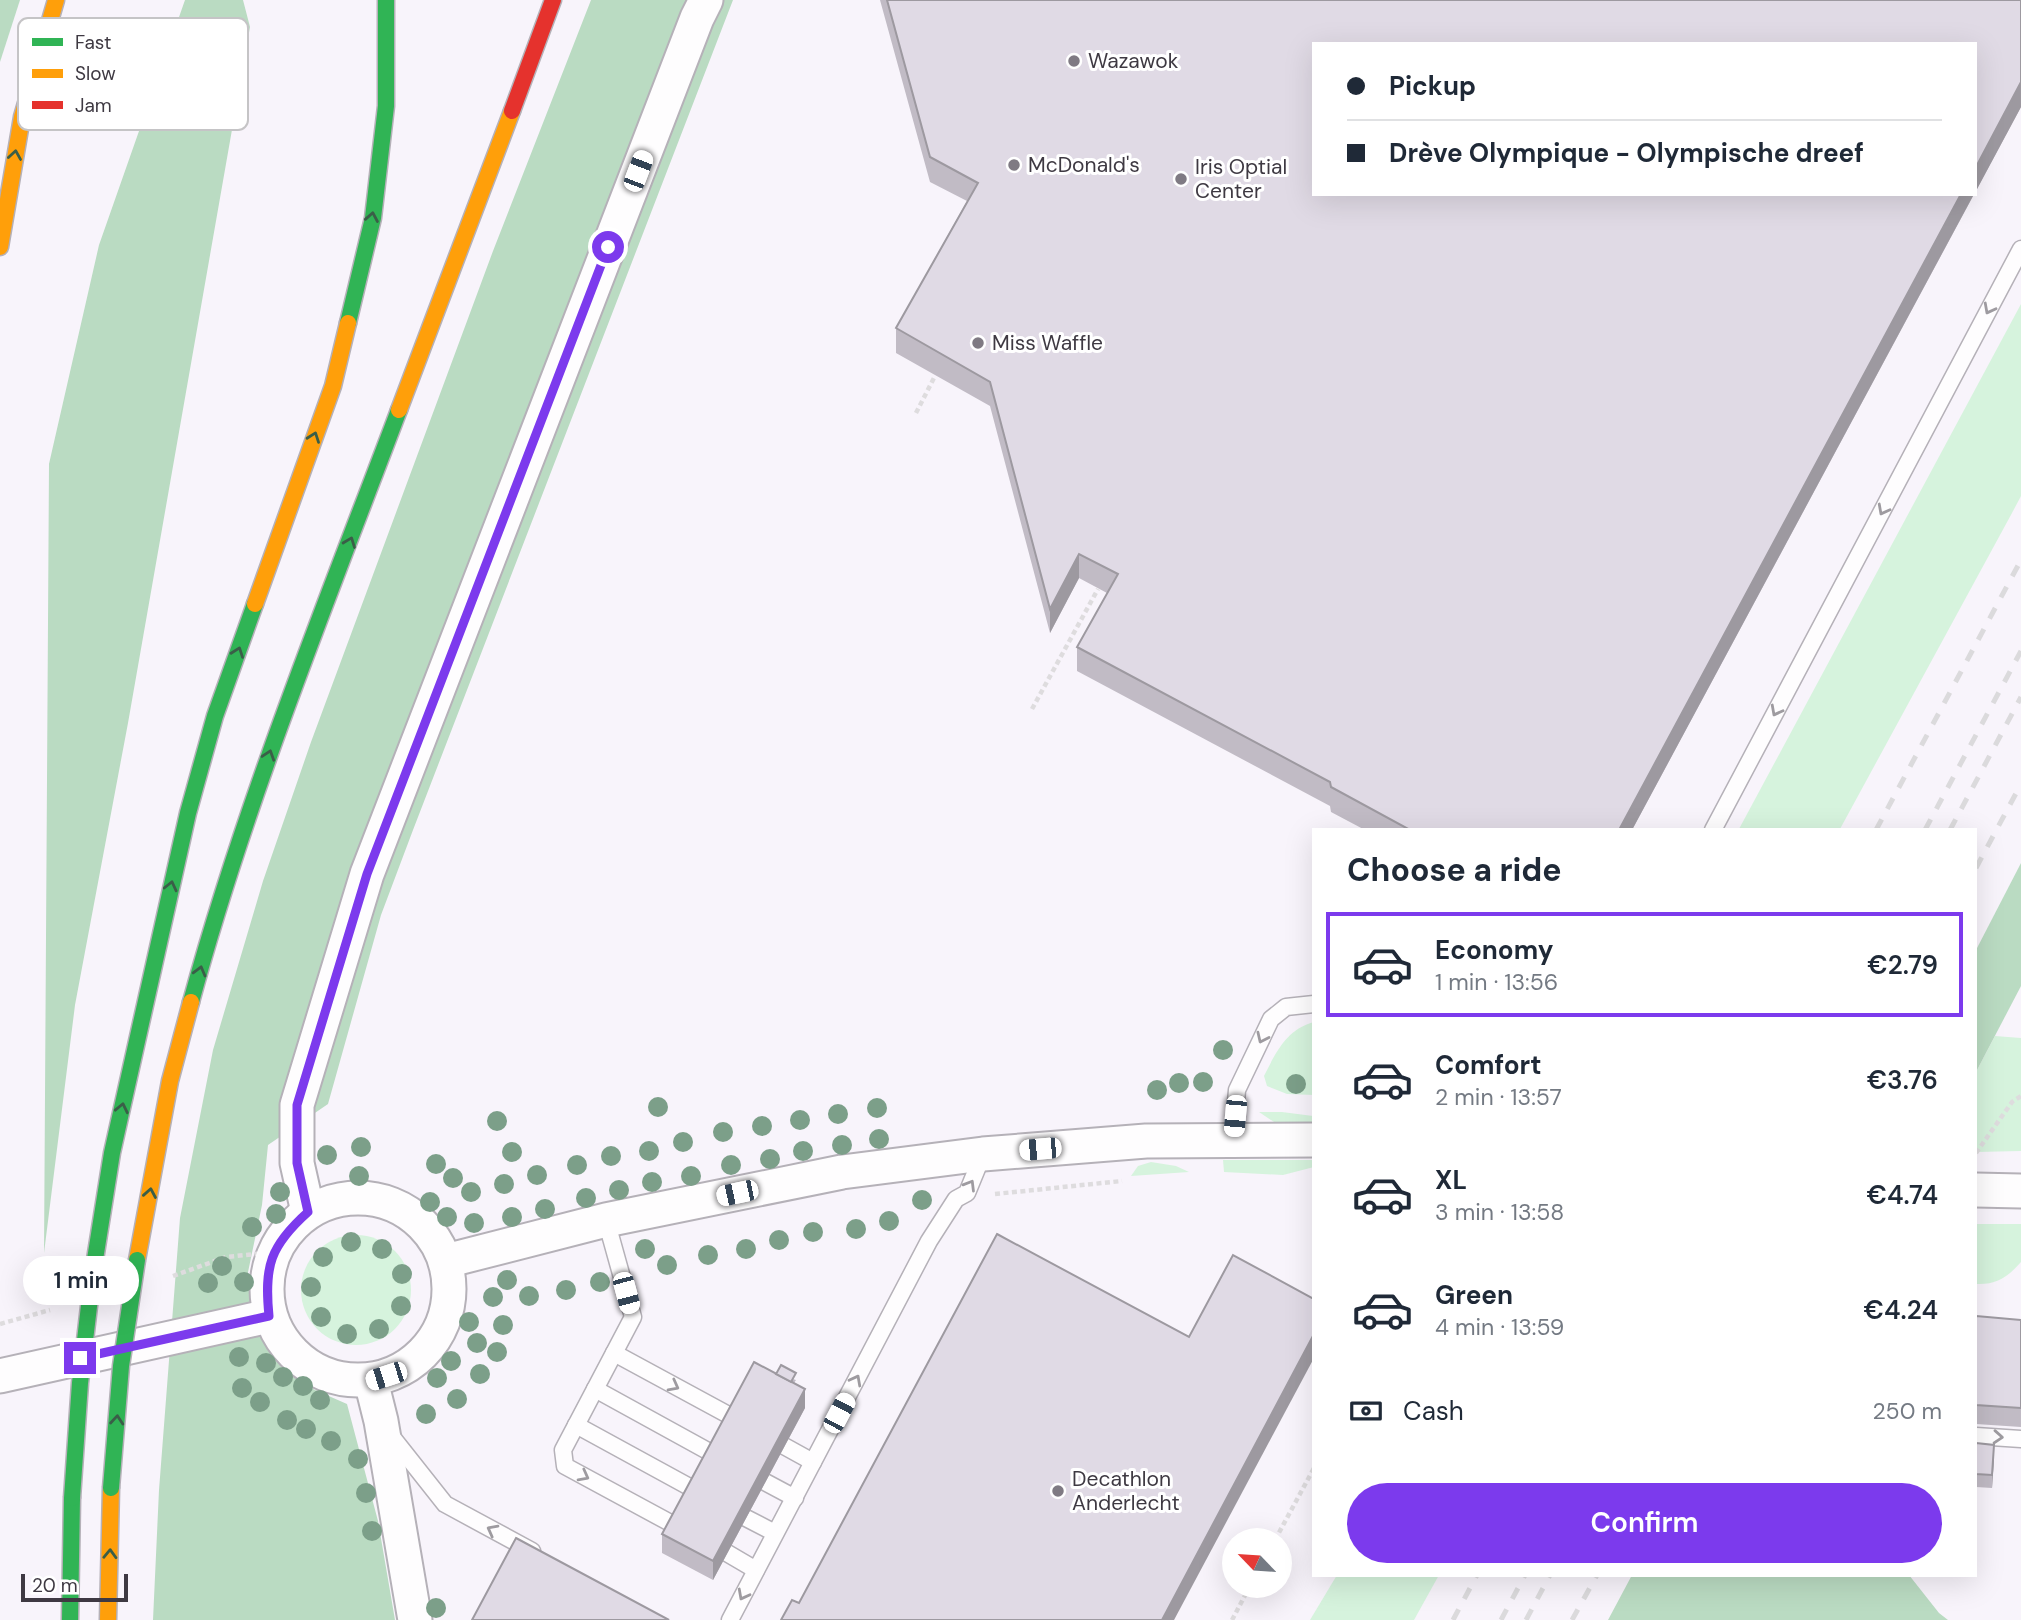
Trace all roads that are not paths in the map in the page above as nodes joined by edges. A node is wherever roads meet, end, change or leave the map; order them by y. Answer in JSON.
{"nodes":[{"id":1,"x":57,"y":0,"type":"edge"},
{"id":2,"x":386,"y":0,"type":"edge"},
{"id":3,"x":552,"y":0,"type":"edge"},
{"id":4,"x":706,"y":0,"type":"edge"},
{"id":5,"x":52,"y":18,"type":"edge"},
{"id":6,"x":20,"y":130,"type":"edge"},
{"id":7,"x":0,"y":247,"type":"edge"},
{"id":8,"x":2021,"y":249,"type":"edge"},
{"id":9,"x":1714,"y":828,"type":"edge"},
{"id":10,"x":1312,"y":1004,"type":"edge"},
{"id":11,"x":1233,"y":1139,"type":"junction"},
{"id":12,"x":1312,"y":1140,"type":"edge"},
{"id":13,"x":983,"y":1154,"type":"junction"},
{"id":14,"x":1977,"y":1190,"type":"edge"},
{"id":15,"x":2021,"y":1191,"type":"edge"},
{"id":16,"x":308,"y":1212,"type":"junction"},
{"id":17,"x":607,"y":1220,"type":"junction"},
{"id":18,"x":446,"y":1261,"type":"junction"},
{"id":19,"x":269,"y":1316,"type":"junction"},
{"id":20,"x":614,"y":1353,"type":"junction"},
{"id":21,"x":0,"y":1376,"type":"edge"},
{"id":22,"x":371,"y":1381,"type":"junction"},
{"id":23,"x":594,"y":1389,"type":"junction"},
{"id":24,"x":734,"y":1419,"type":"edge"},
{"id":25,"x":382,"y":1421,"type":"junction"},
{"id":26,"x":576,"y":1425,"type":"junction"},
{"id":27,"x":1977,"y":1436,"type":"edge"},
{"id":28,"x":2021,"y":1439,"type":"edge"},
{"id":29,"x":785,"y":1446,"type":"edge"},
{"id":30,"x":715,"y":1454,"type":"edge"},
{"id":31,"x":813,"y":1462,"type":"junction"},
{"id":32,"x":765,"y":1482,"type":"edge"},
{"id":33,"x":695,"y":1490,"type":"edge"},
{"id":34,"x":794,"y":1498,"type":"junction"},
{"id":35,"x":746,"y":1518,"type":"edge"},
{"id":36,"x":677,"y":1526,"type":"edge"},
{"id":37,"x":775,"y":1533,"type":"junction"},
{"id":38,"x":727,"y":1553,"type":"edge"},
{"id":39,"x":541,"y":1556,"type":"edge"},
{"id":40,"x":756,"y":1570,"type":"junction"},
{"id":41,"x":70,"y":1620,"type":"edge"},
{"id":42,"x":108,"y":1620,"type":"edge"},
{"id":43,"x":415,"y":1620,"type":"edge"},
{"id":44,"x":730,"y":1620,"type":"edge"}],
"edges":[{"from":5,"to":1,"type":"highway","one_way":true},
{"from":41,"to":2,"type":"highway","one_way":true,"bridge":true},
{"from":42,"to":3,"type":"highway","one_way":true,"bridge":true},
{"from":4,"to":16,"type":"street"},
{"from":7,"to":6,"type":"highway","one_way":true},
{"from":8,"to":9,"type":"lane","one_way":true},
{"from":10,"to":11,"type":"lane","one_way":true},
{"from":11,"to":12,"type":"street"},
{"from":11,"to":13,"type":"street"},
{"from":13,"to":17,"type":"street"},
{"from":31,"to":13,"type":"lane","one_way":true},
{"from":14,"to":15,"type":"street"},
{"from":16,"to":18,"type":"street"},
{"from":16,"to":19,"type":"street"},
{"from":17,"to":18,"type":"street"},
{"from":17,"to":20,"type":"lane"},
{"from":18,"to":22,"type":"street"},
{"from":19,"to":21,"type":"street"},
{"from":19,"to":22,"type":"street"},
{"from":20,"to":23,"type":"lane"},
{"from":20,"to":24,"type":"lane","one_way":true},
{"from":22,"to":25,"type":"street"},
{"from":23,"to":26,"type":"lane"},
{"from":23,"to":30,"type":"lane"},
{"from":39,"to":25,"type":"lane","one_way":true},
{"from":25,"to":43,"type":"street"},
{"from":26,"to":33,"type":"lane"},
{"from":26,"to":36,"type":"lane","one_way":true},
{"from":27,"to":28,"type":"lane","one_way":true},
{"from":29,"to":31,"type":"lane"},
{"from":31,"to":34,"type":"lane"},
{"from":32,"to":34,"type":"lane"},
{"from":34,"to":37,"type":"lane"},
{"from":35,"to":37,"type":"lane"},
{"from":37,"to":40,"type":"lane"},
{"from":38,"to":40,"type":"lane"},
{"from":40,"to":44,"type":"lane","one_way":true}]}
